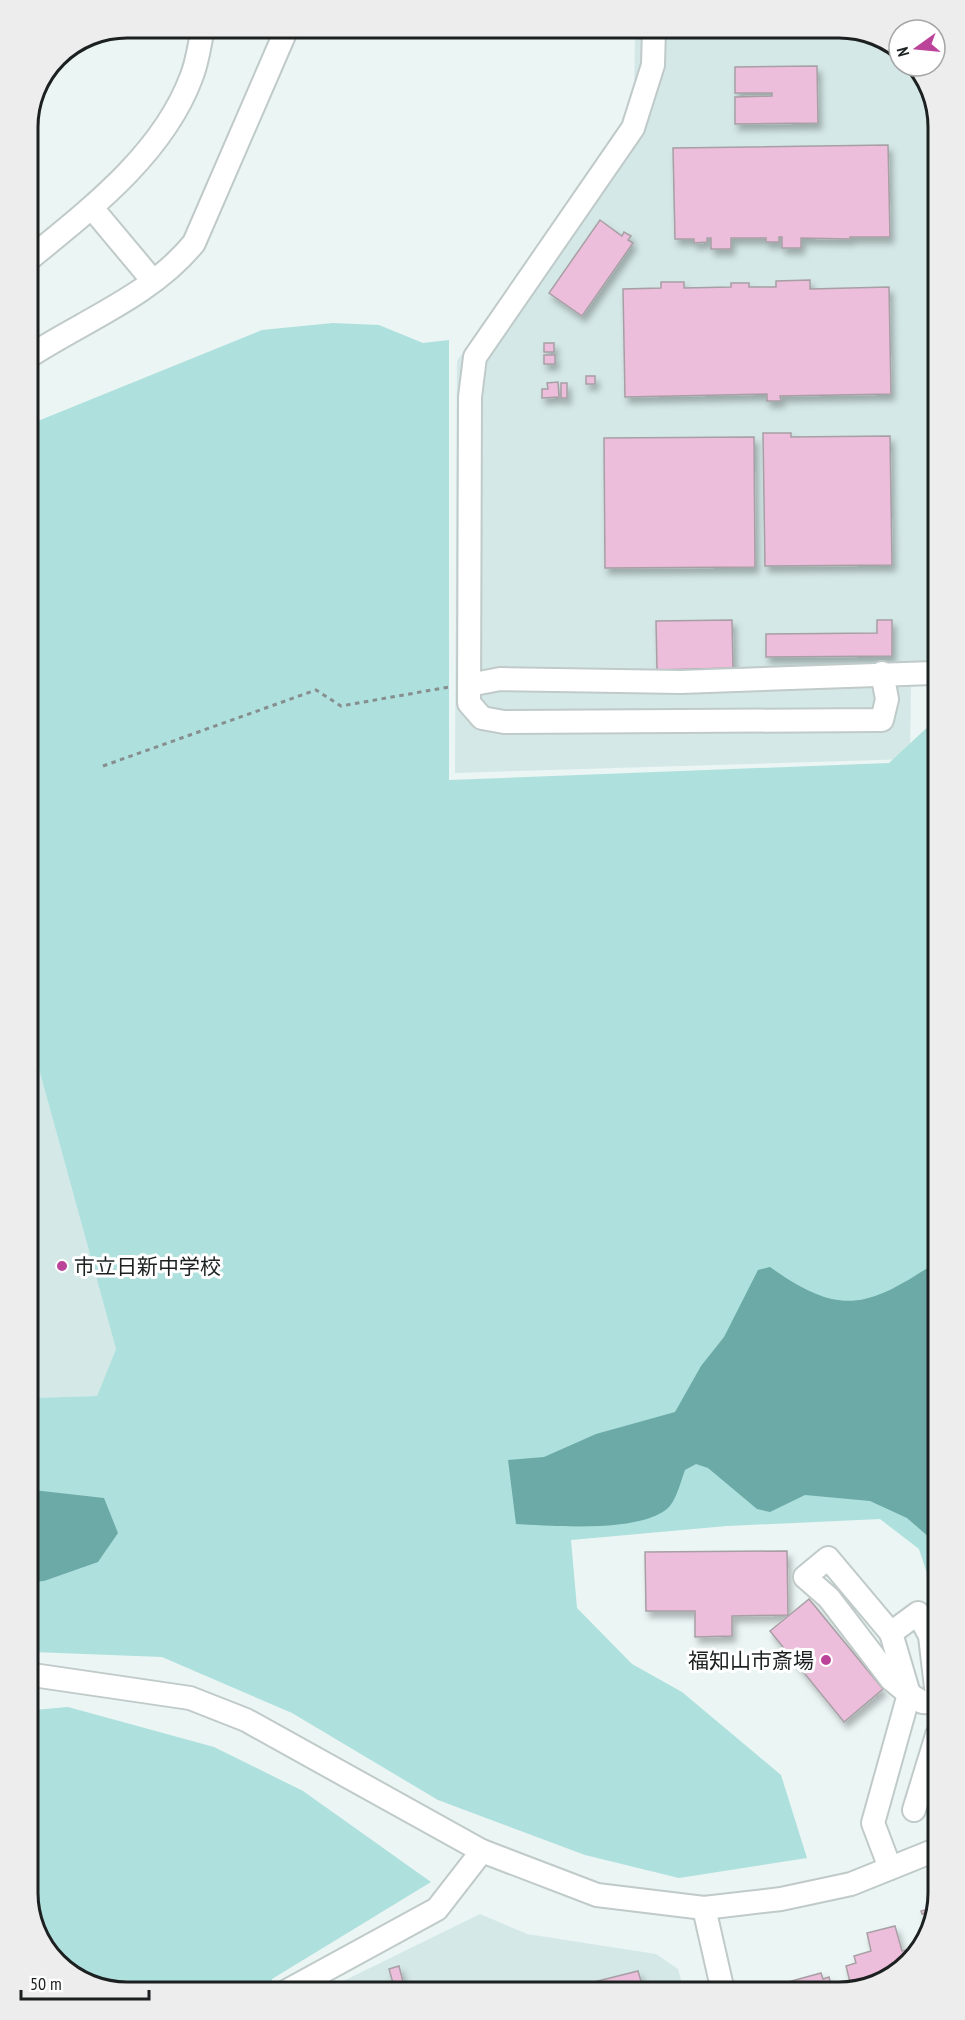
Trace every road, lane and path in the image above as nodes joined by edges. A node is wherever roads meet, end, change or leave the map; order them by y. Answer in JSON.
{"nodes":[{"id":1,"x":201,"y":38,"type":"edge"},
{"id":2,"x":283,"y":38,"type":"edge"},
{"id":3,"x":654,"y":38,"type":"edge"},
{"id":4,"x":92,"y":208,"type":"junction"},
{"id":5,"x":38,"y":252,"type":"edge"},
{"id":6,"x":153,"y":281,"type":"junction"},
{"id":7,"x":38,"y":351,"type":"edge"},
{"id":8,"x":882,"y":673,"type":"junction"},
{"id":9,"x":928,"y":673,"type":"edge"},
{"id":10,"x":469,"y":685,"type":"junction"},
{"id":11,"x":103,"y":766,"type":"dead end"},
{"id":12,"x":928,"y":1632,"type":"edge"},
{"id":13,"x":891,"y":1633,"type":"junction"},
{"id":14,"x":38,"y":1676,"type":"edge"},
{"id":15,"x":909,"y":1694,"type":"junction"},
{"id":16,"x":928,"y":1702,"type":"edge"},
{"id":17,"x":928,"y":1764,"type":"edge"},
{"id":18,"x":914,"y":1810,"type":"dead end"},
{"id":19,"x":482,"y":1851,"type":"junction"},
{"id":20,"x":928,"y":1853,"type":"edge"},
{"id":21,"x":890,"y":1868,"type":"junction"},
{"id":22,"x":704,"y":1908,"type":"junction"},
{"id":23,"x":303,"y":1982,"type":"edge"},
{"id":24,"x":721,"y":1982,"type":"edge"}],
"edges":[{"from":1,"to":4,"type":"street"},
{"from":2,"to":6,"type":"street"},
{"from":3,"to":10,"type":"street"},
{"from":4,"to":5,"type":"street"},
{"from":4,"to":6,"type":"street"},
{"from":6,"to":7,"type":"street"},
{"from":8,"to":9,"type":"street"},
{"from":8,"to":10,"type":"street"},
{"from":8,"to":10,"type":"street"},
{"from":10,"to":11,"type":"path"},
{"from":12,"to":13,"type":"street"},
{"from":13,"to":15,"type":"street"},
{"from":13,"to":15,"type":"street"},
{"from":14,"to":19,"type":"street"},
{"from":15,"to":16,"type":"street"},
{"from":15,"to":21,"type":"street"},
{"from":17,"to":18,"type":"street"},
{"from":19,"to":22,"type":"street"},
{"from":19,"to":23,"type":"street"},
{"from":20,"to":21,"type":"street"},
{"from":21,"to":22,"type":"street"},
{"from":22,"to":24,"type":"street"}]}
